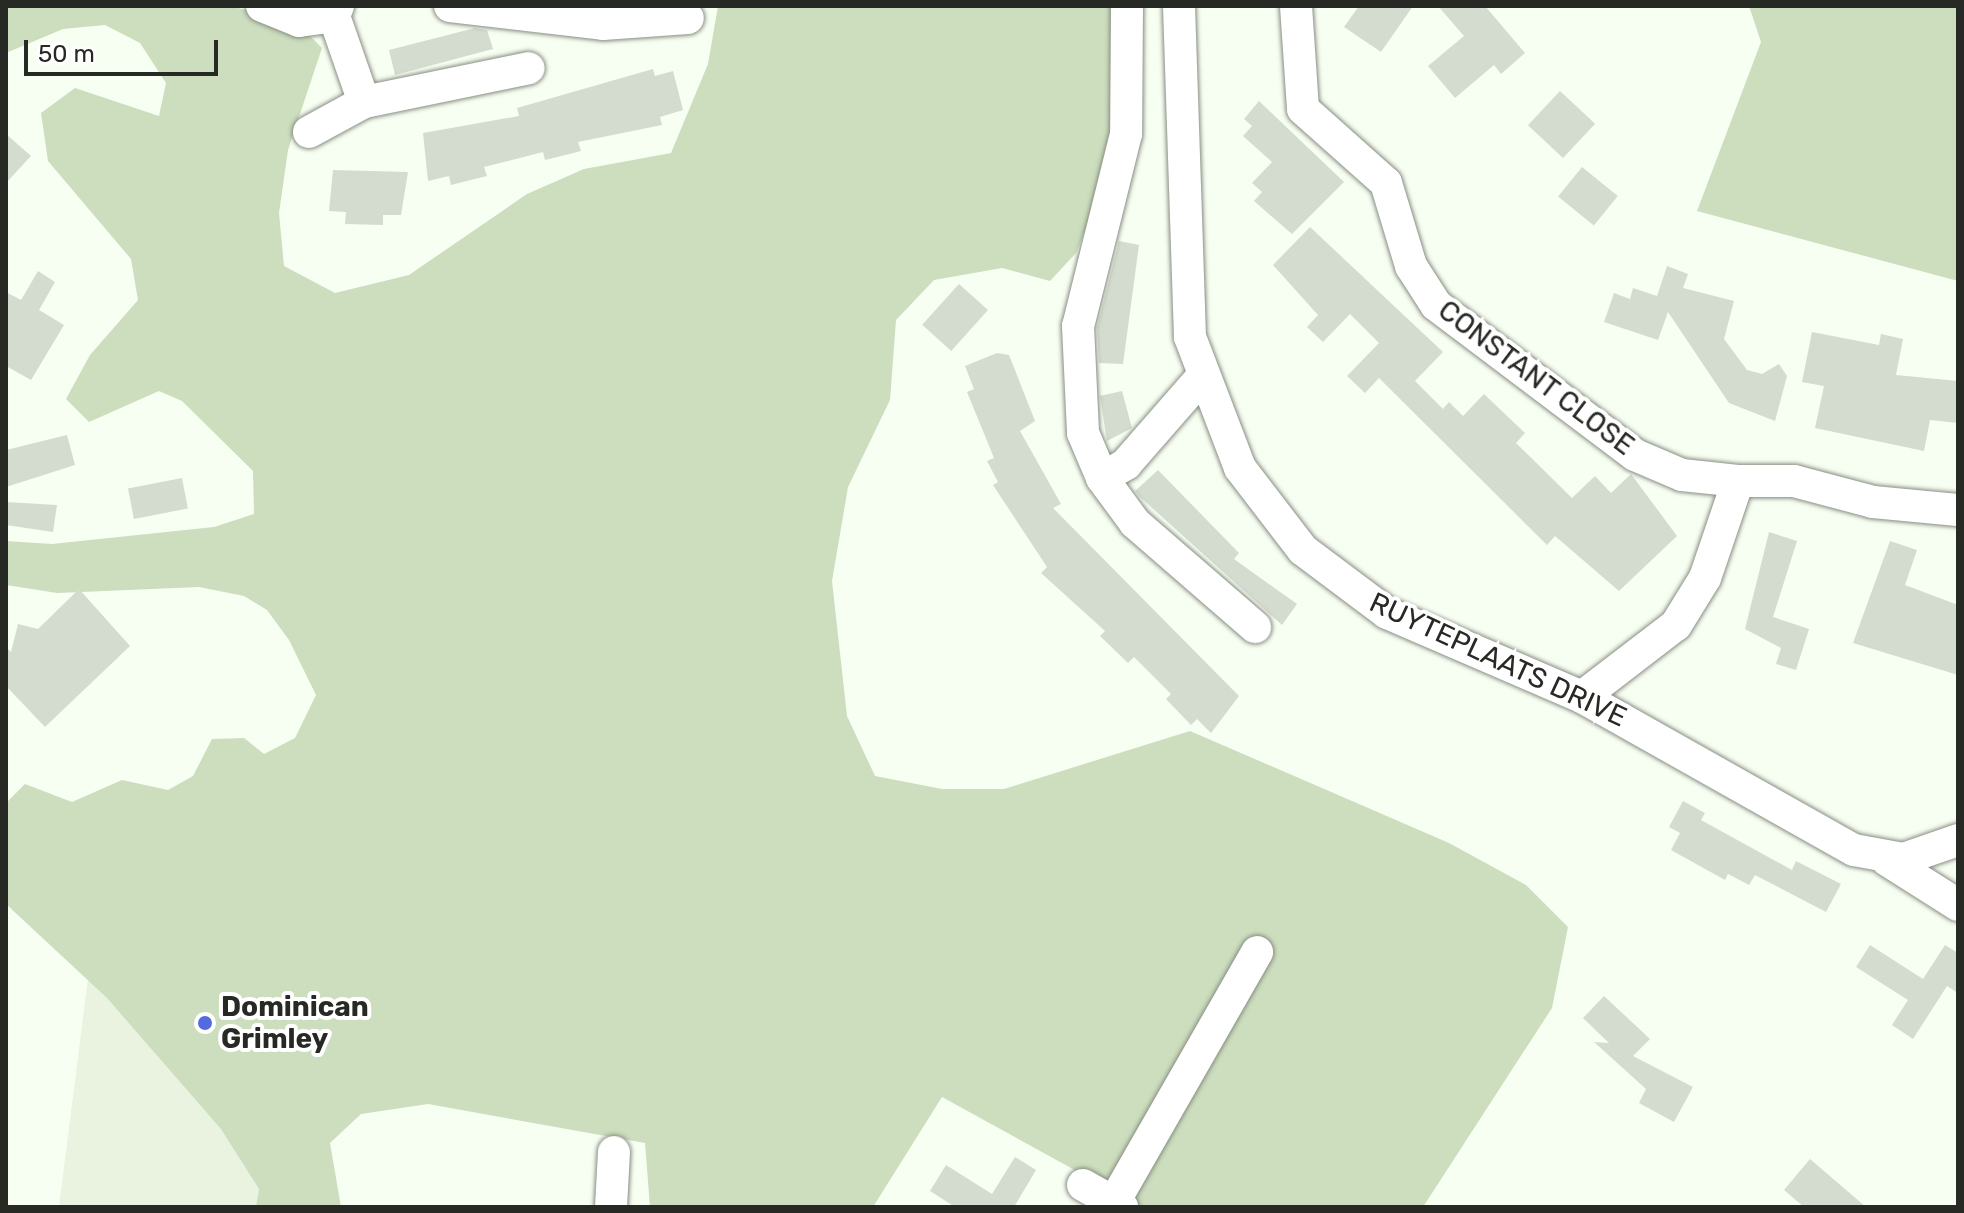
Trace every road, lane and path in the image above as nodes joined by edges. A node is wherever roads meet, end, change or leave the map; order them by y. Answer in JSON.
{"nodes":[{"id":1,"x":262,"y":6,"type":"edge"},
{"id":2,"x":450,"y":6,"type":"edge"},
{"id":3,"x":1127,"y":6,"type":"edge"},
{"id":4,"x":1179,"y":6,"type":"edge"},
{"id":5,"x":1296,"y":6,"type":"edge"},
{"id":6,"x":336,"y":11,"type":"edge"},
{"id":7,"x":688,"y":18,"type":"dead end"},
{"id":8,"x":529,"y":68,"type":"dead end"},
{"id":9,"x":364,"y":102,"type":"junction"},
{"id":10,"x":309,"y":132,"type":"dead end"},
{"id":11,"x":1202,"y":377,"type":"junction"},
{"id":12,"x":1102,"y":478,"type":"junction"},
{"id":13,"x":1738,"y":481,"type":"junction"},
{"id":14,"x":1958,"y":510,"type":"edge"},
{"id":15,"x":1255,"y":627,"type":"dead end"},
{"id":16,"x":1582,"y":697,"type":"junction"},
{"id":17,"x":1958,"y":840,"type":"edge"},
{"id":18,"x":1887,"y":860,"type":"junction"},
{"id":19,"x":1958,"y":905,"type":"edge"},
{"id":20,"x":1257,"y":952,"type":"dead end"},
{"id":21,"x":614,"y":1152,"type":"dead end"},
{"id":22,"x":1083,"y":1185,"type":"dead end"},
{"id":23,"x":1118,"y":1205,"type":"edge"},
{"id":24,"x":611,"y":1207,"type":"edge"}],
"edges":[{"from":1,"to":6,"type":"street"},
{"from":2,"to":7,"type":"street"},
{"from":3,"to":12,"type":"street"},
{"from":4,"to":11,"type":"street","name":"RUYTEPLAATS DRIVE"},
{"from":5,"to":13,"type":"street","name":"CONSTANT CLOSE"},
{"from":6,"to":9,"type":"street"},
{"from":8,"to":9,"type":"street"},
{"from":9,"to":10,"type":"street"},
{"from":11,"to":12,"type":"street"},
{"from":11,"to":16,"type":"street","name":"RUYTEPLAATS DRIVE"},
{"from":12,"to":15,"type":"street"},
{"from":13,"to":14,"type":"street","name":"CONSTANT CLOSE"},
{"from":13,"to":16,"type":"street"},
{"from":16,"to":18,"type":"street","name":"RUYTEPLAATS DRIVE"},
{"from":17,"to":18,"type":"street"},
{"from":18,"to":19,"type":"street","name":"RUYTEPLAATS DRIVE"},
{"from":20,"to":23,"type":"street"},
{"from":21,"to":24,"type":"street"},
{"from":22,"to":23,"type":"street"}]}
